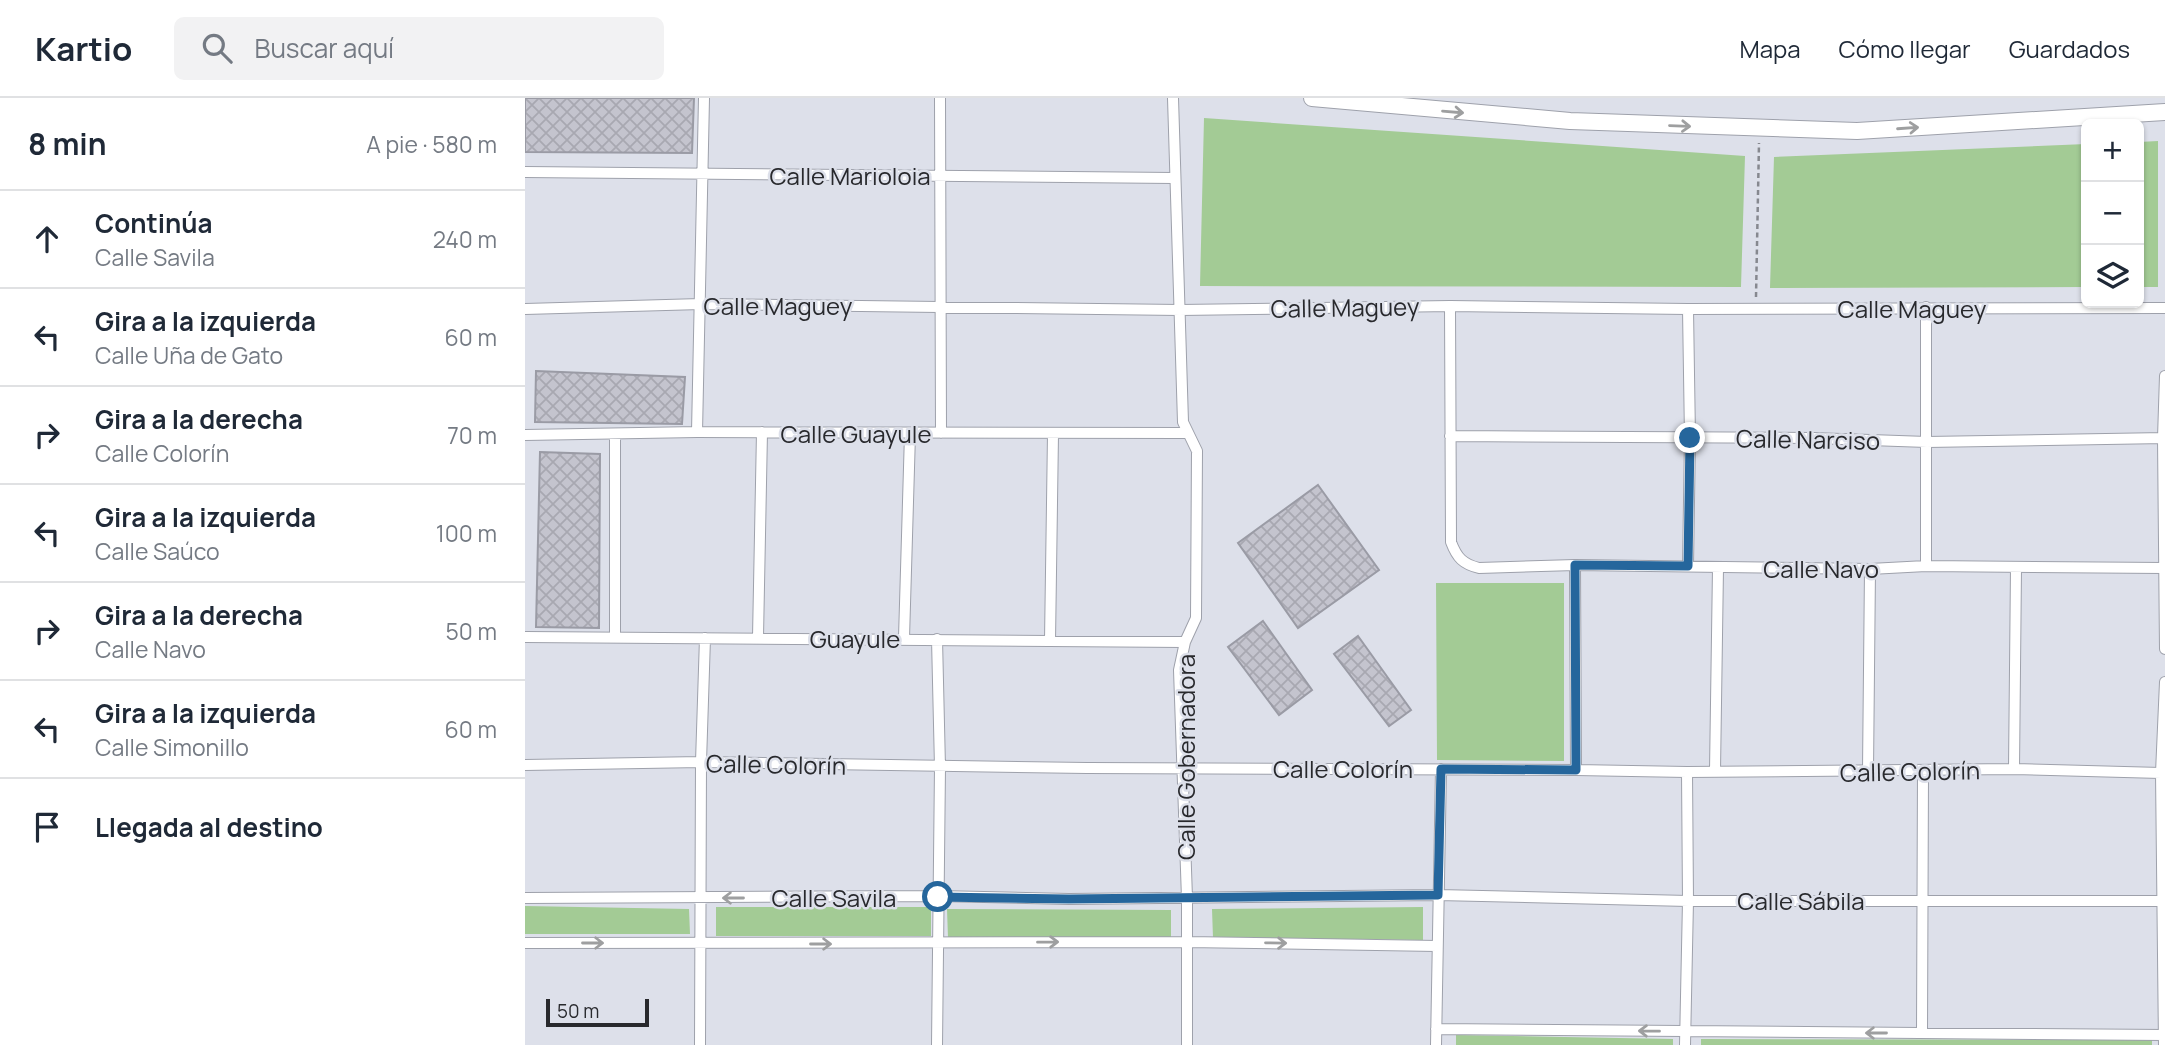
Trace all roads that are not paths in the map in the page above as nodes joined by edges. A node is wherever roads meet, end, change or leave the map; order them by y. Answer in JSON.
{"nodes":[{"id":1,"x":704,"y":98,"type":"edge"},
{"id":2,"x":940,"y":98,"type":"edge"},
{"id":3,"x":1173,"y":98,"type":"edge"},
{"id":4,"x":1312,"y":98,"type":"edge"},
{"id":5,"x":2165,"y":112,"type":"edge"},
{"id":6,"x":525,"y":172,"type":"edge"},
{"id":7,"x":702,"y":175,"type":"junction"},
{"id":8,"x":940,"y":176,"type":"junction"},
{"id":9,"x":1174,"y":178,"type":"junction"},
{"id":10,"x":701,"y":304,"type":"junction"},
{"id":11,"x":941,"y":306,"type":"junction"},
{"id":12,"x":1450,"y":306,"type":"junction"},
{"id":13,"x":1926,"y":307,"type":"junction"},
{"id":14,"x":2165,"y":308,"type":"edge"},
{"id":15,"x":525,"y":309,"type":"edge"},
{"id":16,"x":1688,"y":309,"type":"junction"},
{"id":17,"x":1180,"y":310,"type":"junction"},
{"id":18,"x":2165,"y":376,"type":"edge"},
{"id":19,"x":697,"y":432,"type":"junction"},
{"id":20,"x":762,"y":432,"type":"junction"},
{"id":21,"x":940,"y":433,"type":"junction"},
{"id":22,"x":1188,"y":433,"type":"junction"},
{"id":23,"x":910,"y":434,"type":"junction"},
{"id":24,"x":1053,"y":434,"type":"junction"},
{"id":25,"x":525,"y":435,"type":"edge"},
{"id":26,"x":615,"y":435,"type":"junction"},
{"id":27,"x":1450,"y":436,"type":"junction"},
{"id":28,"x":1690,"y":438,"type":"junction"},
{"id":29,"x":2164,"y":438,"type":"edge"},
{"id":30,"x":1927,"y":442,"type":"junction"},
{"id":31,"x":1575,"y":565,"type":"junction"},
{"id":32,"x":1688,"y":566,"type":"junction"},
{"id":33,"x":1926,"y":566,"type":"junction"},
{"id":34,"x":1718,"y":568,"type":"junction"},
{"id":35,"x":2016,"y":568,"type":"junction"},
{"id":36,"x":2164,"y":568,"type":"edge"},
{"id":37,"x":1870,"y":569,"type":"junction"},
{"id":38,"x":615,"y":636,"type":"junction"},
{"id":39,"x":525,"y":637,"type":"edge"},
{"id":40,"x":758,"y":637,"type":"junction"},
{"id":41,"x":705,"y":638,"type":"junction"},
{"id":42,"x":904,"y":638,"type":"junction"},
{"id":43,"x":937,"y":639,"type":"junction"},
{"id":44,"x":1051,"y":640,"type":"junction"},
{"id":45,"x":1185,"y":642,"type":"junction"},
{"id":46,"x":2165,"y":649,"type":"edge"},
{"id":47,"x":2165,"y":682,"type":"edge"},
{"id":48,"x":701,"y":762,"type":"junction"},
{"id":49,"x":525,"y":765,"type":"edge"},
{"id":50,"x":940,"y":767,"type":"junction"},
{"id":51,"x":1182,"y":767,"type":"junction"},
{"id":52,"x":1441,"y":769,"type":"junction"},
{"id":53,"x":2014,"y":769,"type":"junction"},
{"id":54,"x":1576,"y":770,"type":"junction"},
{"id":55,"x":1715,"y":771,"type":"junction"},
{"id":56,"x":1868,"y":771,"type":"junction"},
{"id":57,"x":1923,"y":771,"type":"junction"},
{"id":58,"x":1687,"y":772,"type":"junction"},
{"id":59,"x":2161,"y":773,"type":"junction"},
{"id":60,"x":1438,"y":895,"type":"junction"},
{"id":61,"x":938,"y":897,"type":"junction"},
{"id":62,"x":525,"y":898,"type":"edge"},
{"id":63,"x":701,"y":898,"type":"junction"},
{"id":64,"x":1187,"y":898,"type":"junction"},
{"id":65,"x":1924,"y":900,"type":"junction"},
{"id":66,"x":1688,"y":901,"type":"junction"},
{"id":67,"x":2164,"y":901,"type":"edge"},
{"id":68,"x":1187,"y":942,"type":"junction"},
{"id":69,"x":525,"y":943,"type":"edge"},
{"id":70,"x":702,"y":944,"type":"junction"},
{"id":71,"x":937,"y":944,"type":"junction"},
{"id":72,"x":1437,"y":946,"type":"junction"},
{"id":73,"x":1436,"y":1029,"type":"junction"},
{"id":74,"x":1685,"y":1032,"type":"junction"},
{"id":75,"x":1921,"y":1033,"type":"junction"},
{"id":76,"x":2164,"y":1038,"type":"edge"},
{"id":77,"x":700,"y":1045,"type":"edge"},
{"id":78,"x":937,"y":1045,"type":"edge"},
{"id":79,"x":1187,"y":1045,"type":"edge"},
{"id":80,"x":1436,"y":1045,"type":"edge"},
{"id":81,"x":1685,"y":1045,"type":"edge"}],
"edges":[{"from":1,"to":7,"type":"street"},
{"from":2,"to":8,"type":"street"},
{"from":3,"to":9,"type":"street","name":"Calle Gobernadora"},
{"from":4,"to":5,"type":"main road","one_way":true},
{"from":6,"to":7,"type":"street","name":"Calle Marioloia"},
{"from":7,"to":8,"type":"street","name":"Calle Marioloia"},
{"from":7,"to":10,"type":"street"},
{"from":8,"to":9,"type":"street","name":"Calle Marioloia"},
{"from":8,"to":11,"type":"street"},
{"from":9,"to":17,"type":"street","name":"Calle Gobernadora"},
{"from":10,"to":11,"type":"street","name":"Calle Maguey"},
{"from":10,"to":15,"type":"street","name":"Calle Maguey"},
{"from":10,"to":19,"type":"street"},
{"from":11,"to":17,"type":"street","name":"Calle Maguey"},
{"from":11,"to":21,"type":"street"},
{"from":12,"to":16,"type":"street","name":"Calle Maguey"},
{"from":12,"to":17,"type":"street","name":"Calle Maguey"},
{"from":12,"to":27,"type":"street"},
{"from":13,"to":14,"type":"street","name":"Calle Maguey"},
{"from":13,"to":16,"type":"street","name":"Calle Maguey"},
{"from":13,"to":30,"type":"street"},
{"from":16,"to":28,"type":"street"},
{"from":17,"to":22,"type":"street","name":"Calle Gobernadora"},
{"from":18,"to":29,"type":"street"},
{"from":19,"to":20,"type":"street","name":"Calle Guayule"},
{"from":19,"to":26,"type":"street","name":"Calle Guayule"},
{"from":20,"to":23,"type":"street","name":"Calle Guayule"},
{"from":20,"to":40,"type":"street"},
{"from":21,"to":23,"type":"street","name":"Calle Guayule"},
{"from":21,"to":24,"type":"street","name":"Calle Guayule"},
{"from":22,"to":24,"type":"street","name":"Calle Guayule"},
{"from":22,"to":45,"type":"street","name":"Calle Gobernadora"},
{"from":23,"to":42,"type":"street"},
{"from":24,"to":44,"type":"street"},
{"from":25,"to":26,"type":"street","name":"Calle Guayule"},
{"from":26,"to":38,"type":"street"},
{"from":27,"to":28,"type":"street","name":"Calle Narciso"},
{"from":27,"to":31,"type":"street","name":"Calle Navo"},
{"from":28,"to":30,"type":"street","name":"Calle Narciso"},
{"from":28,"to":32,"type":"street"},
{"from":29,"to":30,"type":"street","name":"Calle Narciso"},
{"from":29,"to":36,"type":"street"},
{"from":30,"to":33,"type":"street"},
{"from":31,"to":32,"type":"street","name":"Calle Navo"},
{"from":31,"to":54,"type":"street"},
{"from":32,"to":34,"type":"street","name":"Calle Navo"},
{"from":33,"to":35,"type":"street","name":"Calle Navo"},
{"from":33,"to":37,"type":"street","name":"Calle Navo"},
{"from":34,"to":37,"type":"street","name":"Calle Navo"},
{"from":34,"to":55,"type":"street"},
{"from":35,"to":36,"type":"street","name":"Calle Navo"},
{"from":35,"to":53,"type":"street"},
{"from":36,"to":46,"type":"street"},
{"from":37,"to":56,"type":"street"},
{"from":38,"to":39,"type":"street","name":"Guayule"},
{"from":38,"to":41,"type":"street","name":"Guayule"},
{"from":40,"to":41,"type":"street","name":"Guayule"},
{"from":40,"to":42,"type":"street","name":"Guayule"},
{"from":41,"to":48,"type":"street"},
{"from":42,"to":43,"type":"street","name":"Guayule"},
{"from":43,"to":44,"type":"street","name":"Guayule"},
{"from":43,"to":50,"type":"street"},
{"from":44,"to":45,"type":"street","name":"Guayule"},
{"from":45,"to":51,"type":"street","name":"Calle Gobernadora"},
{"from":47,"to":59,"type":"street"},
{"from":48,"to":49,"type":"street","name":"Calle Colorín"},
{"from":48,"to":50,"type":"street","name":"Calle Colorín"},
{"from":48,"to":63,"type":"street"},
{"from":50,"to":51,"type":"street","name":"Calle Colorín"},
{"from":50,"to":61,"type":"street"},
{"from":51,"to":52,"type":"street","name":"Calle Colorín"},
{"from":51,"to":64,"type":"street","name":"Calle Gobernadora"},
{"from":52,"to":54,"type":"street","name":"Calle Colorín"},
{"from":52,"to":60,"type":"street"},
{"from":53,"to":57,"type":"street","name":"Calle Colorín"},
{"from":53,"to":59,"type":"street","name":"Calle Colorín"},
{"from":54,"to":58,"type":"street","name":"Calle Colorín"},
{"from":55,"to":56,"type":"street","name":"Calle Colorín"},
{"from":55,"to":58,"type":"street","name":"Calle Colorín"},
{"from":56,"to":57,"type":"street","name":"Calle Colorín"},
{"from":57,"to":65,"type":"street"},
{"from":58,"to":66,"type":"street"},
{"from":59,"to":67,"type":"street"},
{"from":60,"to":64,"type":"street","name":"Calle Savila"},
{"from":60,"to":66,"type":"street","name":"Calle Sábila"},
{"from":60,"to":72,"type":"street"},
{"from":61,"to":63,"type":"street","name":"Calle Savila","one_way":true},
{"from":61,"to":64,"type":"street","name":"Calle Savila"},
{"from":61,"to":71,"type":"street"},
{"from":62,"to":63,"type":"street","name":"Calle Savila"},
{"from":63,"to":70,"type":"street"},
{"from":64,"to":68,"type":"street","name":"Calle Gobernadora"},
{"from":65,"to":66,"type":"street","name":"Calle Sábila"},
{"from":65,"to":67,"type":"street","name":"Calle Sábila"},
{"from":65,"to":75,"type":"street"},
{"from":66,"to":74,"type":"street"},
{"from":67,"to":76,"type":"street"},
{"from":71,"to":68,"type":"street","name":"Calle Savila","one_way":true},
{"from":68,"to":72,"type":"street","name":"Calle Savila","one_way":true},
{"from":68,"to":79,"type":"street","name":"Calle Gobernadora"},
{"from":69,"to":70,"type":"street","name":"Calle Savila","one_way":true},
{"from":70,"to":71,"type":"street","name":"Calle Savila","one_way":true},
{"from":70,"to":77,"type":"street"},
{"from":71,"to":78,"type":"street"},
{"from":72,"to":73,"type":"street"},
{"from":74,"to":73,"type":"street","one_way":true},
{"from":73,"to":80,"type":"street"},
{"from":75,"to":74,"type":"street","one_way":true},
{"from":74,"to":81,"type":"street"},
{"from":75,"to":76,"type":"street"}]}
